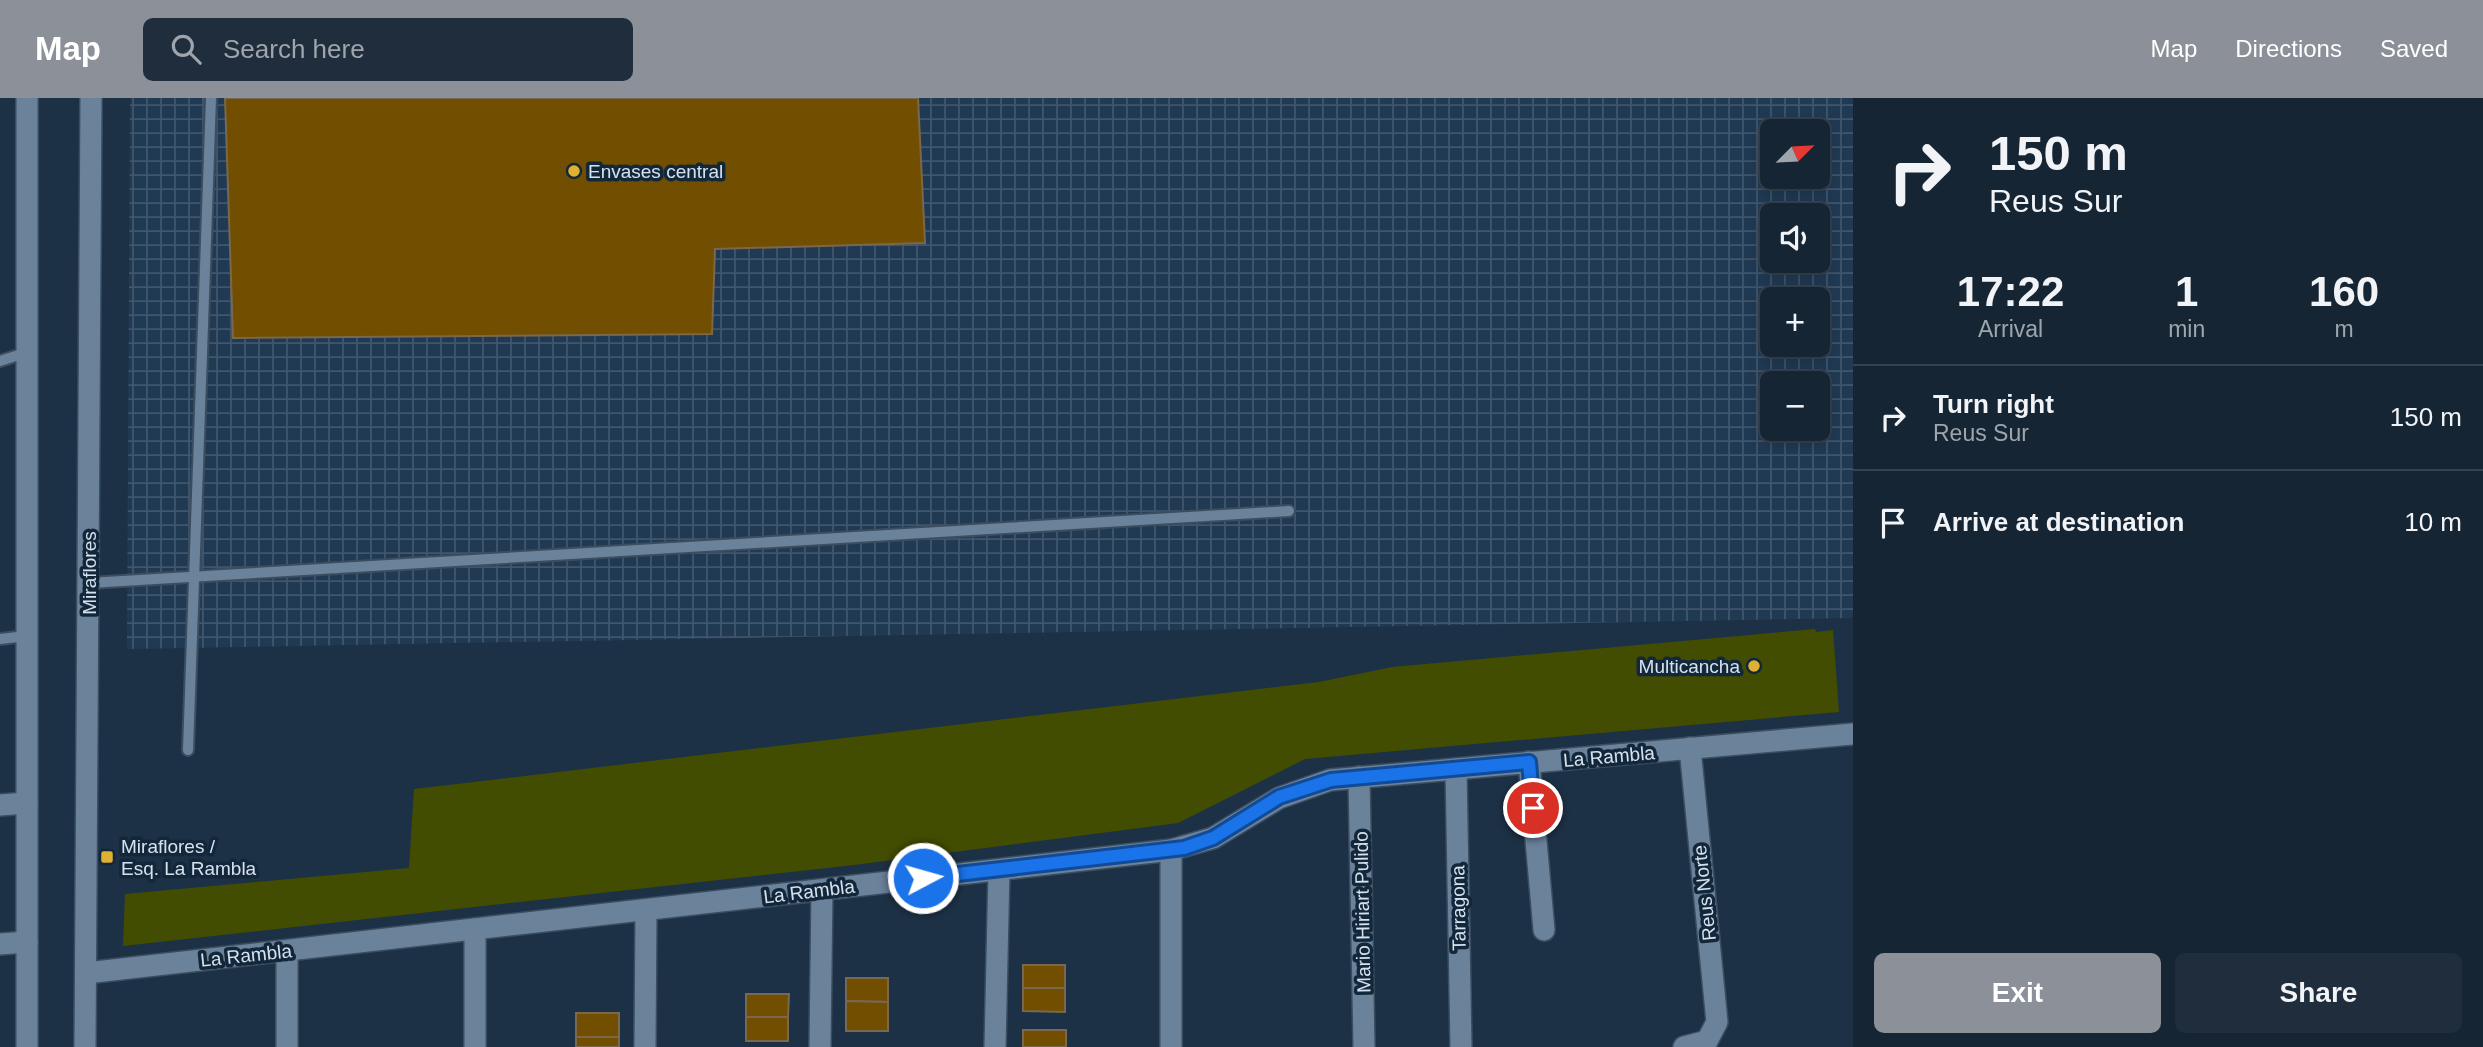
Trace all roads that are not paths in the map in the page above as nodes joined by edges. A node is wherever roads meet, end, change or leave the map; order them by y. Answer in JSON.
{"nodes":[{"id":1,"x":27,"y":98,"type":"edge"},
{"id":2,"x":92,"y":98,"type":"edge"},
{"id":3,"x":211,"y":98,"type":"edge"},
{"id":4,"x":25,"y":353,"type":"junction"},
{"id":5,"x":0,"y":361,"type":"edge"},
{"id":6,"x":1289,"y":512,"type":"dead end"},
{"id":7,"x":194,"y":576,"type":"junction"},
{"id":8,"x":89,"y":583,"type":"junction"},
{"id":9,"x":26,"y":636,"type":"junction"},
{"id":10,"x":0,"y":639,"type":"edge"},
{"id":11,"x":1853,"y":734,"type":"edge"},
{"id":12,"x":1690,"y":748,"type":"junction"},
{"id":13,"x":188,"y":750,"type":"dead end"},
{"id":14,"x":1529,"y":762,"type":"junction"},
{"id":15,"x":1456,"y":769,"type":"junction"},
{"id":16,"x":1359,"y":777,"type":"junction"},
{"id":17,"x":27,"y":803,"type":"junction"},
{"id":18,"x":0,"y":805,"type":"edge"},
{"id":19,"x":1171,"y":850,"type":"junction"},
{"id":20,"x":999,"y":870,"type":"junction"},
{"id":21,"x":821,"y":890,"type":"junction"},
{"id":22,"x":646,"y":910,"type":"junction"},
{"id":23,"x":475,"y":929,"type":"junction"},
{"id":24,"x":1544,"y":930,"type":"dead end"},
{"id":25,"x":27,"y":942,"type":"junction"},
{"id":26,"x":0,"y":944,"type":"edge"},
{"id":27,"x":287,"y":951,"type":"junction"},
{"id":28,"x":86,"y":973,"type":"junction"},
{"id":29,"x":27,"y":1047,"type":"edge"},
{"id":30,"x":85,"y":1047,"type":"edge"},
{"id":31,"x":286,"y":1047,"type":"edge"},
{"id":32,"x":475,"y":1047,"type":"edge"},
{"id":33,"x":645,"y":1047,"type":"edge"},
{"id":34,"x":820,"y":1047,"type":"edge"},
{"id":35,"x":995,"y":1047,"type":"edge"},
{"id":36,"x":1171,"y":1047,"type":"edge"},
{"id":37,"x":1364,"y":1047,"type":"edge"},
{"id":38,"x":1461,"y":1047,"type":"edge"},
{"id":39,"x":1684,"y":1047,"type":"edge"}],
"edges":[{"from":1,"to":4,"type":"street"},
{"from":2,"to":8,"type":"street","name":"Miraflores"},
{"from":3,"to":7,"type":"lane"},
{"from":4,"to":5,"type":"lane"},
{"from":4,"to":9,"type":"street"},
{"from":6,"to":7,"type":"lane"},
{"from":7,"to":8,"type":"lane"},
{"from":7,"to":13,"type":"lane"},
{"from":8,"to":28,"type":"street","name":"Miraflores"},
{"from":9,"to":10,"type":"lane"},
{"from":9,"to":17,"type":"street"},
{"from":11,"to":12,"type":"street","name":"La Rambla"},
{"from":12,"to":14,"type":"street","name":"La Rambla"},
{"from":12,"to":39,"type":"street","name":"Reus Norte"},
{"from":14,"to":15,"type":"street","name":"La Rambla"},
{"from":14,"to":24,"type":"street"},
{"from":15,"to":16,"type":"street","name":"La Rambla"},
{"from":15,"to":38,"type":"street","name":"Tarragona"},
{"from":16,"to":19,"type":"street","name":"La Rambla"},
{"from":16,"to":37,"type":"street","name":"Mario Hiriart Pulido"},
{"from":17,"to":18,"type":"street"},
{"from":17,"to":25,"type":"street"},
{"from":19,"to":20,"type":"street","name":"La Rambla"},
{"from":19,"to":36,"type":"street"},
{"from":20,"to":21,"type":"street","name":"La Rambla"},
{"from":20,"to":35,"type":"street"},
{"from":21,"to":22,"type":"street","name":"La Rambla"},
{"from":21,"to":34,"type":"street"},
{"from":22,"to":23,"type":"street","name":"La Rambla"},
{"from":22,"to":33,"type":"street"},
{"from":23,"to":27,"type":"street","name":"La Rambla"},
{"from":23,"to":32,"type":"street"},
{"from":25,"to":26,"type":"street"},
{"from":25,"to":29,"type":"street"},
{"from":27,"to":28,"type":"street","name":"La Rambla"},
{"from":27,"to":31,"type":"street"},
{"from":28,"to":30,"type":"street","name":"Miraflores"}]}
